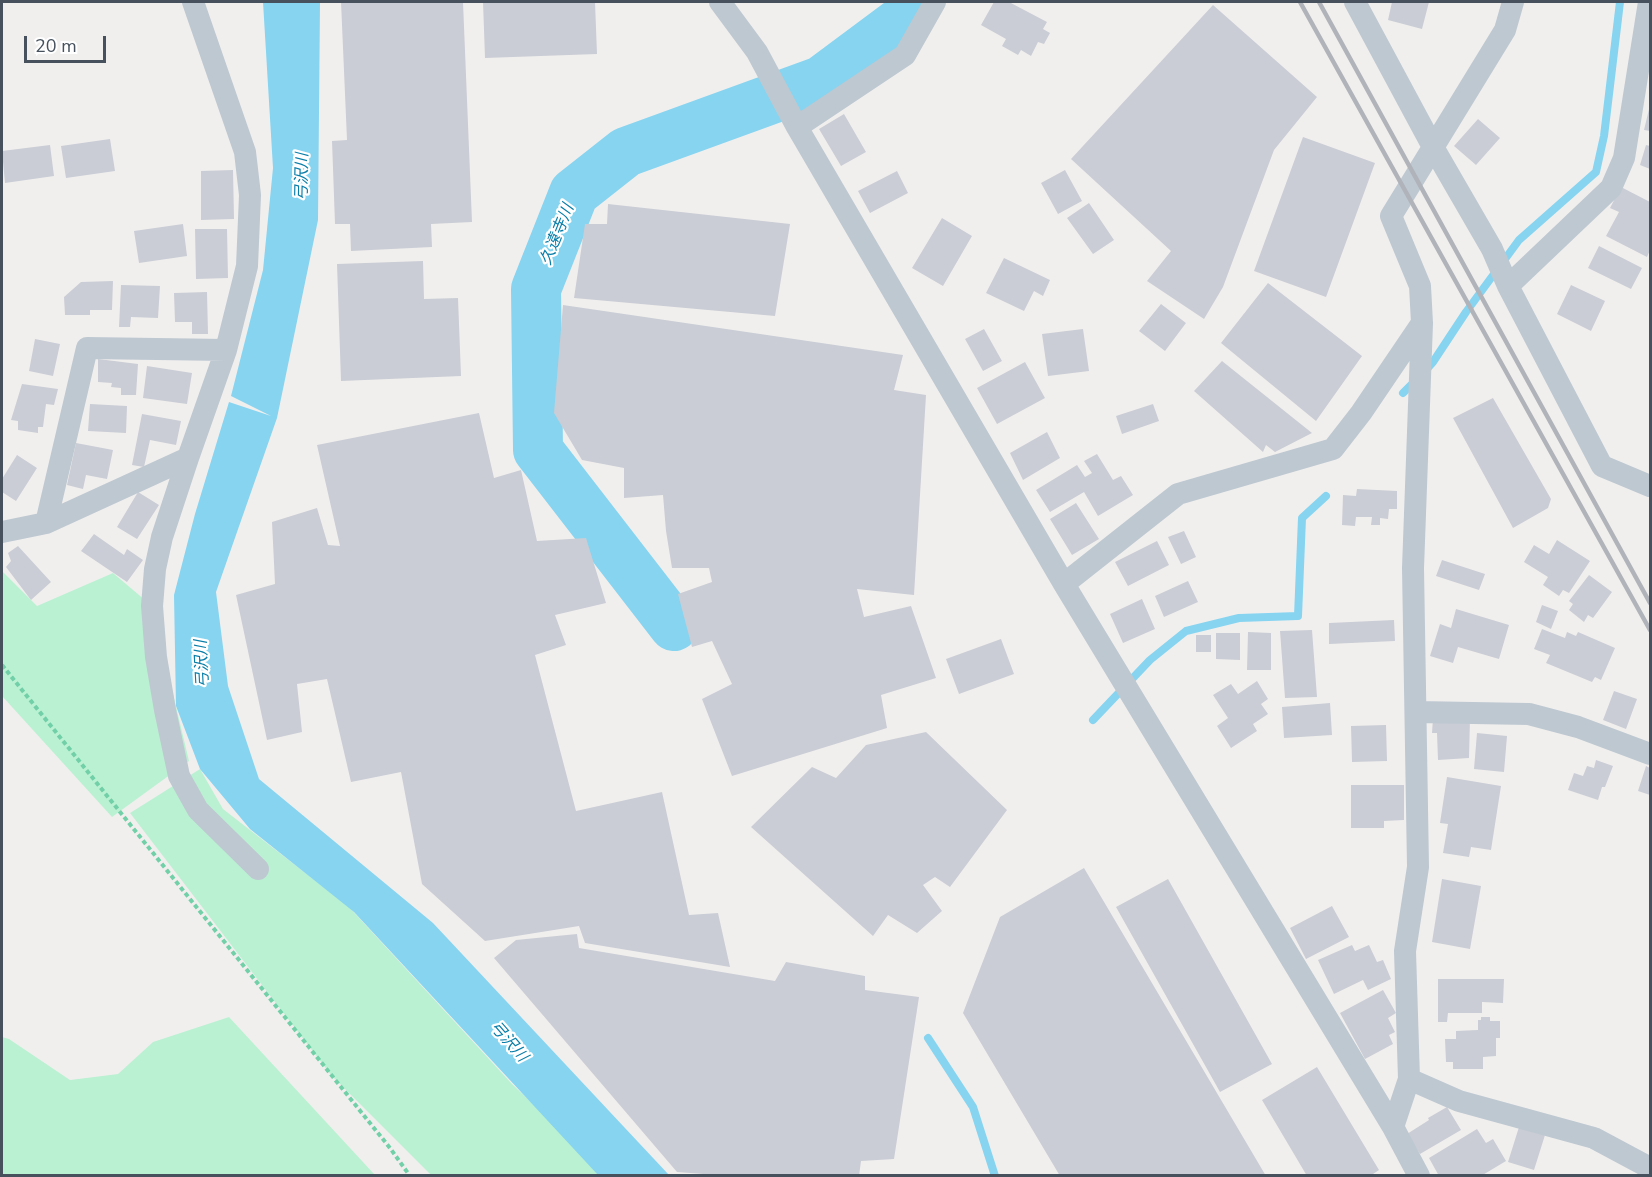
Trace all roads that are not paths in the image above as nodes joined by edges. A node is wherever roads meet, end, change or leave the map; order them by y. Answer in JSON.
{"nodes":[{"id":1,"x":193,"y":2,"type":"edge"},
{"id":2,"x":720,"y":2,"type":"edge"},
{"id":3,"x":935,"y":2,"type":"edge"},
{"id":4,"x":1355,"y":2,"type":"edge"},
{"id":5,"x":1513,"y":2,"type":"edge"},
{"id":6,"x":1649,"y":2,"type":"edge"},
{"id":7,"x":797,"y":127,"type":"junction"},
{"id":8,"x":1433,"y":147,"type":"junction"},
{"id":9,"x":1508,"y":286,"type":"junction"},
{"id":10,"x":1422,"y":323,"type":"junction"},
{"id":11,"x":226,"y":350,"type":"junction"},
{"id":12,"x":188,"y":458,"type":"junction"},
{"id":13,"x":1650,"y":486,"type":"edge"},
{"id":14,"x":46,"y":523,"type":"junction"},
{"id":15,"x":2,"y":532,"type":"edge"},
{"id":16,"x":1064,"y":584,"type":"junction"},
{"id":17,"x":1417,"y":712,"type":"junction"},
{"id":18,"x":1650,"y":754,"type":"edge"},
{"id":19,"x":258,"y":869,"type":"dead end"},
{"id":20,"x":1409,"y":1079,"type":"junction"},
{"id":21,"x":1393,"y":1127,"type":"junction"},
{"id":22,"x":1650,"y":1168,"type":"edge"},
{"id":23,"x":1419,"y":1176,"type":"edge"}],
"edges":[{"from":1,"to":11,"type":"street"},
{"from":2,"to":7,"type":"street"},
{"from":3,"to":7,"type":"street"},
{"from":4,"to":8,"type":"street"},
{"from":5,"to":8,"type":"street"},
{"from":6,"to":9,"type":"street"},
{"from":7,"to":16,"type":"street"},
{"from":8,"to":9,"type":"street"},
{"from":8,"to":10,"type":"street"},
{"from":9,"to":13,"type":"street"},
{"from":10,"to":16,"type":"street"},
{"from":10,"to":17,"type":"street"},
{"from":11,"to":12,"type":"street"},
{"from":11,"to":14,"type":"street"},
{"from":12,"to":14,"type":"street"},
{"from":12,"to":19,"type":"street"},
{"from":14,"to":15,"type":"street"},
{"from":16,"to":21,"type":"street"},
{"from":17,"to":18,"type":"street"},
{"from":17,"to":20,"type":"street"},
{"from":20,"to":21,"type":"street"},
{"from":20,"to":22,"type":"street"},
{"from":21,"to":23,"type":"street"}]}
